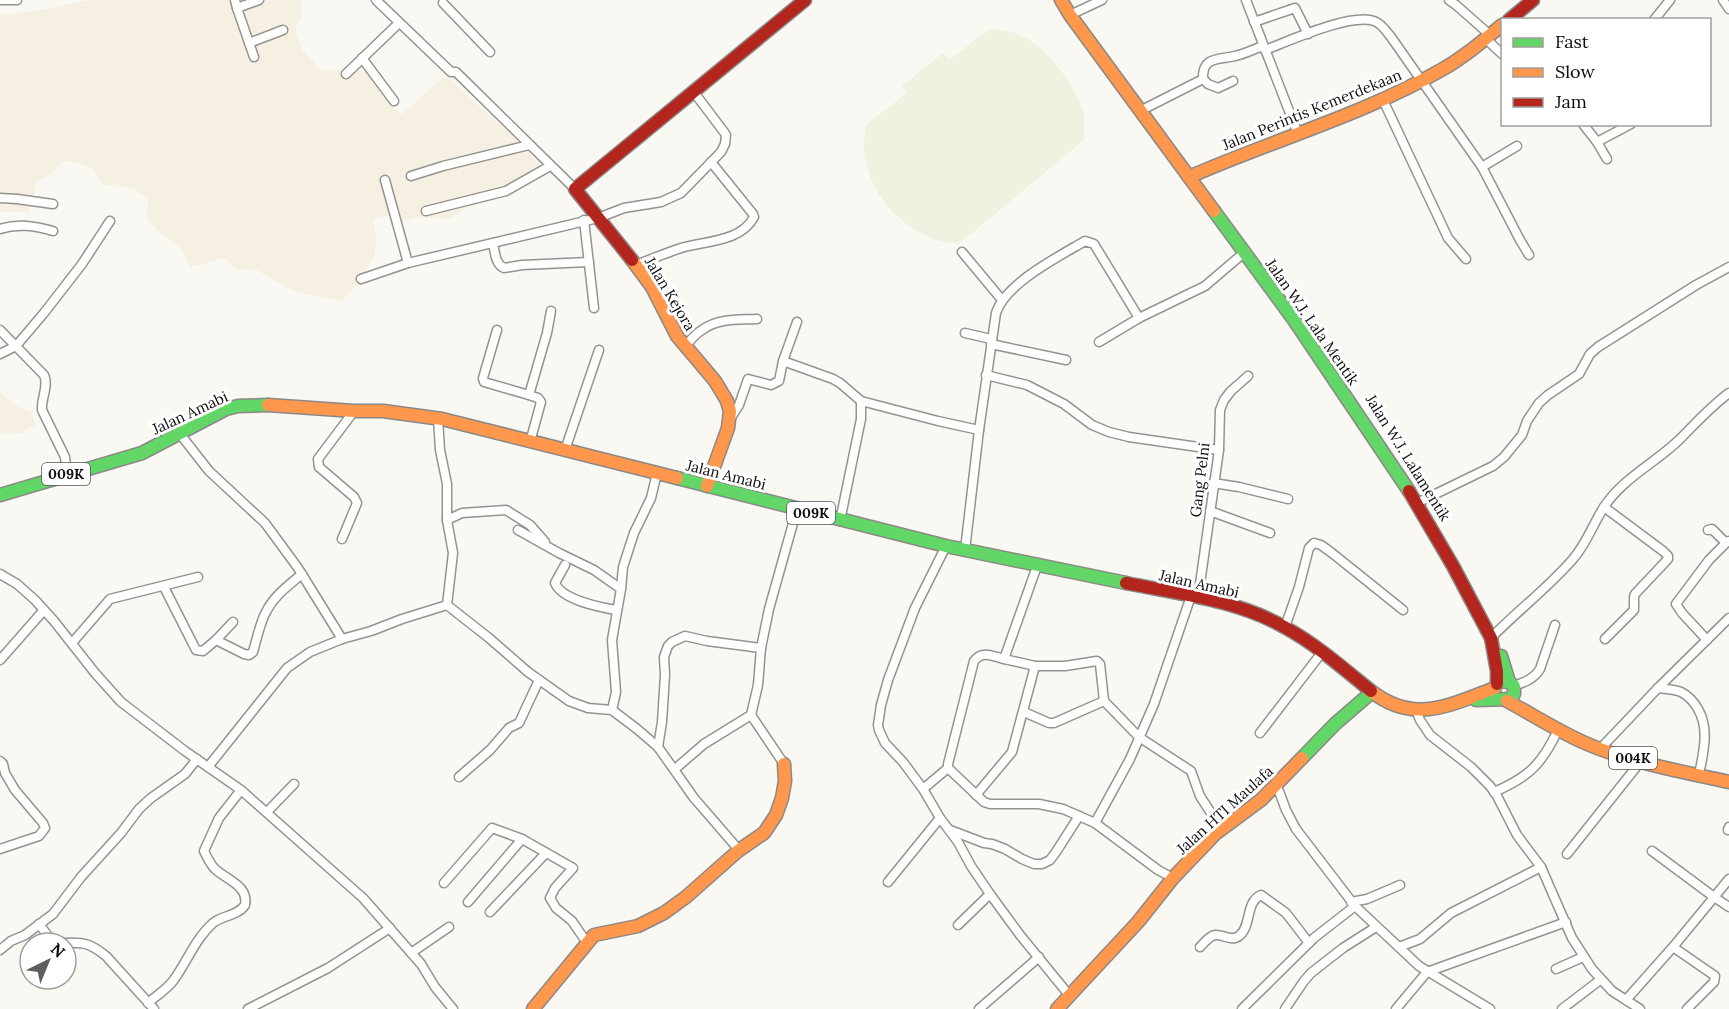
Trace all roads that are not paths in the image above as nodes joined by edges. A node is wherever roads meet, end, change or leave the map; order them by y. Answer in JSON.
{"nodes":[{"id":1,"x":0,"y":0,"type":"edge"},
{"id":2,"x":17,"y":0,"type":"edge"},
{"id":3,"x":259,"y":0,"type":"edge"},
{"id":4,"x":376,"y":0,"type":"edge"},
{"id":5,"x":805,"y":0,"type":"edge"},
{"id":6,"x":1062,"y":0,"type":"edge"},
{"id":7,"x":1068,"y":0,"type":"edge"},
{"id":8,"x":1102,"y":0,"type":"edge"},
{"id":9,"x":1246,"y":0,"type":"edge"},
{"id":10,"x":1449,"y":0,"type":"edge"},
{"id":11,"x":1533,"y":0,"type":"edge"},
{"id":12,"x":1670,"y":0,"type":"edge"},
{"id":13,"x":1723,"y":0,"type":"edge"},
{"id":14,"x":443,"y":3,"type":"dead end"},
{"id":15,"x":236,"y":4,"type":"edge"},
{"id":16,"x":1729,"y":9,"type":"edge"},
{"id":17,"x":1073,"y":14,"type":"junction"},
{"id":18,"x":1511,"y":18,"type":"edge"},
{"id":19,"x":1656,"y":18,"type":"edge"},
{"id":20,"x":1254,"y":22,"type":"junction"},
{"id":21,"x":399,"y":23,"type":"junction"},
{"id":22,"x":1501,"y":27,"type":"edge"},
{"id":23,"x":283,"y":30,"type":"dead end"},
{"id":24,"x":1308,"y":34,"type":"junction"},
{"id":25,"x":1488,"y":37,"type":"junction"},
{"id":26,"x":249,"y":43,"type":"junction"},
{"id":27,"x":1264,"y":48,"type":"junction"},
{"id":28,"x":490,"y":52,"type":"dead end"},
{"id":29,"x":1501,"y":52,"type":"edge"},
{"id":30,"x":254,"y":57,"type":"dead end"},
{"id":31,"x":362,"y":58,"type":"junction"},
{"id":32,"x":346,"y":74,"type":"dead end"},
{"id":33,"x":1203,"y":79,"type":"junction"},
{"id":34,"x":1233,"y":81,"type":"dead end"},
{"id":35,"x":1421,"y":81,"type":"junction"},
{"id":36,"x":693,"y":91,"type":"junction"},
{"id":37,"x":1383,"y":100,"type":"junction"},
{"id":38,"x":394,"y":101,"type":"dead end"},
{"id":39,"x":1143,"y":109,"type":"junction"},
{"id":40,"x":1585,"y":126,"type":"edge"},
{"id":41,"x":1627,"y":126,"type":"edge"},
{"id":42,"x":1298,"y":134,"type":"junction"},
{"id":43,"x":1597,"y":142,"type":"junction"},
{"id":44,"x":529,"y":145,"type":"junction"},
{"id":45,"x":1517,"y":146,"type":"dead end"},
{"id":46,"x":1607,"y":159,"type":"dead end"},
{"id":47,"x":711,"y":162,"type":"junction"},
{"id":48,"x":550,"y":166,"type":"junction"},
{"id":49,"x":1482,"y":167,"type":"junction"},
{"id":50,"x":411,"y":176,"type":"dead end"},
{"id":51,"x":384,"y":180,"type":"dead end"},
{"id":52,"x":1195,"y":180,"type":"junction"},
{"id":53,"x":575,"y":189,"type":"junction"},
{"id":54,"x":0,"y":198,"type":"edge"},
{"id":55,"x":53,"y":204,"type":"dead end"},
{"id":56,"x":426,"y":211,"type":"dead end"},
{"id":57,"x":598,"y":218,"type":"junction"},
{"id":58,"x":585,"y":220,"type":"junction"},
{"id":59,"x":110,"y":221,"type":"dead end"},
{"id":60,"x":0,"y":229,"type":"edge"},
{"id":61,"x":53,"y":231,"type":"dead end"},
{"id":62,"x":493,"y":243,"type":"junction"},
{"id":63,"x":1247,"y":251,"type":"junction"},
{"id":64,"x":962,"y":252,"type":"dead end"},
{"id":65,"x":1529,"y":255,"type":"dead end"},
{"id":66,"x":1466,"y":259,"type":"dead end"},
{"id":67,"x":589,"y":262,"type":"junction"},
{"id":68,"x":408,"y":263,"type":"junction"},
{"id":69,"x":636,"y":265,"type":"junction"},
{"id":70,"x":1729,"y":267,"type":"edge"},
{"id":71,"x":361,"y":279,"type":"dead end"},
{"id":72,"x":1002,"y":300,"type":"junction"},
{"id":73,"x":594,"y":308,"type":"dead end"},
{"id":74,"x":551,"y":311,"type":"dead end"},
{"id":75,"x":1139,"y":318,"type":"junction"},
{"id":76,"x":757,"y":319,"type":"dead end"},
{"id":77,"x":797,"y":322,"type":"dead end"},
{"id":78,"x":0,"y":330,"type":"edge"},
{"id":79,"x":497,"y":330,"type":"dead end"},
{"id":80,"x":965,"y":333,"type":"dead end"},
{"id":81,"x":991,"y":341,"type":"junction"},
{"id":82,"x":1100,"y":342,"type":"dead end"},
{"id":83,"x":16,"y":346,"type":"junction"},
{"id":84,"x":685,"y":346,"type":"junction"},
{"id":85,"x":599,"y":350,"type":"dead end"},
{"id":86,"x":0,"y":354,"type":"edge"},
{"id":87,"x":1066,"y":360,"type":"dead end"},
{"id":88,"x":783,"y":361,"type":"junction"},
{"id":89,"x":986,"y":375,"type":"junction"},
{"id":90,"x":1248,"y":376,"type":"dead end"},
{"id":91,"x":1729,"y":393,"type":"edge"},
{"id":92,"x":529,"y":395,"type":"junction"},
{"id":93,"x":861,"y":401,"type":"junction"},
{"id":94,"x":354,"y":411,"type":"junction"},
{"id":95,"x":438,"y":418,"type":"junction"},
{"id":96,"x":730,"y":419,"type":"junction"},
{"id":97,"x":979,"y":430,"type":"junction"},
{"id":98,"x":180,"y":434,"type":"junction"},
{"id":99,"x":530,"y":442,"type":"junction"},
{"id":100,"x":565,"y":450,"type":"junction"},
{"id":101,"x":1219,"y":450,"type":"junction"},
{"id":102,"x":657,"y":473,"type":"junction"},
{"id":103,"x":67,"y":474,"type":"junction"},
{"id":104,"x":1213,"y":483,"type":"junction"},
{"id":105,"x":707,"y":486,"type":"junction"},
{"id":106,"x":0,"y":495,"type":"edge"},
{"id":107,"x":1288,"y":499,"type":"dead end"},
{"id":108,"x":1419,"y":502,"type":"junction"},
{"id":109,"x":1604,"y":507,"type":"junction"},
{"id":110,"x":797,"y":509,"type":"junction"},
{"id":111,"x":1210,"y":511,"type":"junction"},
{"id":112,"x":447,"y":520,"type":"junction"},
{"id":113,"x":840,"y":521,"type":"junction"},
{"id":114,"x":518,"y":530,"type":"dead end"},
{"id":115,"x":1708,"y":530,"type":"dead end"},
{"id":116,"x":1270,"y":532,"type":"dead end"},
{"id":117,"x":342,"y":539,"type":"dead end"},
{"id":118,"x":1728,"y":542,"type":"edge"},
{"id":119,"x":946,"y":546,"type":"junction"},
{"id":120,"x":549,"y":547,"type":"junction"},
{"id":121,"x":965,"y":550,"type":"junction"},
{"id":122,"x":565,"y":565,"type":"dead end"},
{"id":123,"x":1037,"y":566,"type":"junction"},
{"id":124,"x":0,"y":574,"type":"edge"},
{"id":125,"x":302,"y":574,"type":"junction"},
{"id":126,"x":198,"y":577,"type":"dead end"},
{"id":127,"x":164,"y":586,"type":"junction"},
{"id":128,"x":621,"y":589,"type":"junction"},
{"id":129,"x":1194,"y":597,"type":"junction"},
{"id":130,"x":447,"y":605,"type":"junction"},
{"id":131,"x":44,"y":610,"type":"junction"},
{"id":132,"x":616,"y":610,"type":"junction"},
{"id":133,"x":1403,"y":610,"type":"dead end"},
{"id":134,"x":1729,"y":618,"type":"edge"},
{"id":135,"x":232,"y":622,"type":"dead end"},
{"id":136,"x":1555,"y":625,"type":"dead end"},
{"id":137,"x":1285,"y":627,"type":"junction"},
{"id":138,"x":1493,"y":636,"type":"junction"},
{"id":139,"x":342,"y":639,"type":"junction"},
{"id":140,"x":1605,"y":639,"type":"dead end"},
{"id":141,"x":216,"y":640,"type":"junction"},
{"id":142,"x":1707,"y":640,"type":"junction"},
{"id":143,"x":72,"y":643,"type":"junction"},
{"id":144,"x":761,"y":648,"type":"junction"},
{"id":145,"x":1323,"y":651,"type":"junction"},
{"id":146,"x":1004,"y":659,"type":"junction"},
{"id":147,"x":0,"y":660,"type":"edge"},
{"id":148,"x":1035,"y":666,"type":"junction"},
{"id":149,"x":539,"y":680,"type":"junction"},
{"id":150,"x":1658,"y":688,"type":"junction"},
{"id":151,"x":1505,"y":690,"type":"junction"},
{"id":152,"x":1372,"y":692,"type":"junction"},
{"id":153,"x":1104,"y":701,"type":"junction"},
{"id":154,"x":612,"y":710,"type":"junction"},
{"id":155,"x":1416,"y":710,"type":"junction"},
{"id":156,"x":1024,"y":712,"type":"junction"},
{"id":157,"x":751,"y":714,"type":"junction"},
{"id":158,"x":1558,"y":730,"type":"junction"},
{"id":159,"x":1260,"y":733,"type":"dead end"},
{"id":160,"x":1139,"y":737,"type":"junction"},
{"id":161,"x":658,"y":747,"type":"junction"},
{"id":162,"x":1600,"y":749,"type":"junction"},
{"id":163,"x":198,"y":759,"type":"junction"},
{"id":164,"x":0,"y":760,"type":"edge"},
{"id":165,"x":1641,"y":761,"type":"junction"},
{"id":166,"x":784,"y":764,"type":"joint"},
{"id":167,"x":208,"y":767,"type":"junction"},
{"id":168,"x":948,"y":768,"type":"junction"},
{"id":169,"x":675,"y":769,"type":"junction"},
{"id":170,"x":1699,"y":775,"type":"junction"},
{"id":171,"x":459,"y":777,"type":"dead end"},
{"id":172,"x":1729,"y":782,"type":"edge"},
{"id":173,"x":294,"y":784,"type":"dead end"},
{"id":174,"x":1277,"y":786,"type":"junction"},
{"id":175,"x":241,"y":789,"type":"junction"},
{"id":176,"x":922,"y":789,"type":"junction"},
{"id":177,"x":1494,"y":792,"type":"junction"},
{"id":178,"x":976,"y":795,"type":"junction"},
{"id":179,"x":267,"y":812,"type":"junction"},
{"id":180,"x":1079,"y":816,"type":"junction"},
{"id":181,"x":940,"y":818,"type":"junction"},
{"id":182,"x":1095,"y":823,"type":"junction"},
{"id":183,"x":1228,"y":825,"type":"junction"},
{"id":184,"x":950,"y":830,"type":"junction"},
{"id":185,"x":522,"y":839,"type":"junction"},
{"id":186,"x":0,"y":849,"type":"edge"},
{"id":187,"x":739,"y":850,"type":"junction"},
{"id":188,"x":1652,"y":851,"type":"dead end"},
{"id":189,"x":546,"y":853,"type":"junction"},
{"id":190,"x":1567,"y":854,"type":"dead end"},
{"id":191,"x":1541,"y":867,"type":"junction"},
{"id":192,"x":1173,"y":878,"type":"junction"},
{"id":193,"x":1729,"y":879,"type":"edge"},
{"id":194,"x":888,"y":882,"type":"dead end"},
{"id":195,"x":444,"y":884,"type":"dead end"},
{"id":196,"x":1400,"y":885,"type":"dead end"},
{"id":197,"x":990,"y":894,"type":"junction"},
{"id":198,"x":1714,"y":897,"type":"junction"},
{"id":199,"x":468,"y":902,"type":"dead end"},
{"id":200,"x":1353,"y":904,"type":"junction"},
{"id":201,"x":1729,"y":907,"type":"edge"},
{"id":202,"x":490,"y":912,"type":"dead end"},
{"id":203,"x":1566,"y":922,"type":"junction"},
{"id":204,"x":39,"y":924,"type":"junction"},
{"id":205,"x":958,"y":925,"type":"dead end"},
{"id":206,"x":449,"y":927,"type":"dead end"},
{"id":207,"x":1376,"y":927,"type":"junction"},
{"id":208,"x":390,"y":928,"type":"junction"},
{"id":209,"x":44,"y":931,"type":"edge"},
{"id":210,"x":78,"y":943,"type":"edge"},
{"id":211,"x":587,"y":943,"type":"junction"},
{"id":212,"x":1309,"y":943,"type":"junction"},
{"id":213,"x":1673,"y":946,"type":"junction"},
{"id":214,"x":1399,"y":947,"type":"junction"},
{"id":215,"x":1200,"y":948,"type":"dead end"},
{"id":216,"x":0,"y":950,"type":"edge"},
{"id":217,"x":411,"y":953,"type":"junction"},
{"id":218,"x":1039,"y":957,"type":"junction"},
{"id":219,"x":1583,"y":957,"type":"junction"},
{"id":220,"x":1556,"y":969,"type":"dead end"},
{"id":221,"x":1427,"y":972,"type":"junction"},
{"id":222,"x":1600,"y":980,"type":"junction"},
{"id":223,"x":1069,"y":994,"type":"junction"},
{"id":224,"x":1626,"y":1000,"type":"junction"},
{"id":225,"x":152,"y":1007,"type":"edge"},
{"id":226,"x":248,"y":1009,"type":"edge"},
{"id":227,"x":453,"y":1009,"type":"edge"},
{"id":228,"x":533,"y":1009,"type":"edge"},
{"id":229,"x":979,"y":1009,"type":"edge"},
{"id":230,"x":1057,"y":1009,"type":"edge"},
{"id":231,"x":1242,"y":1009,"type":"edge"},
{"id":232,"x":1285,"y":1009,"type":"edge"},
{"id":233,"x":1396,"y":1009,"type":"edge"},
{"id":234,"x":1490,"y":1009,"type":"edge"},
{"id":235,"x":1562,"y":1009,"type":"edge"},
{"id":236,"x":1640,"y":1009,"type":"edge"},
{"id":237,"x":1687,"y":1009,"type":"edge"}],
"edges":[{"from":1,"to":2,"type":"street"},
{"from":3,"to":15,"type":"street"},
{"from":4,"to":21,"type":"street"},
{"from":5,"to":36,"type":"main road"},
{"from":6,"to":17,"type":"main road","name":"Jalan W.J. Lala Mentik"},
{"from":7,"to":17,"type":"main road"},
{"from":8,"to":17,"type":"street"},
{"from":9,"to":20,"type":"street"},
{"from":10,"to":25,"type":"street"},
{"from":11,"to":18,"type":"main road"},
{"from":12,"to":19,"type":"street"},
{"from":13,"to":16,"type":"street"},
{"from":14,"to":28,"type":"street"},
{"from":15,"to":26,"type":"street"},
{"from":17,"to":39,"type":"main road","name":"Jalan W.J. Lala Mentik"},
{"from":20,"to":24,"type":"street"},
{"from":20,"to":27,"type":"street"},
{"from":21,"to":31,"type":"street"},
{"from":21,"to":44,"type":"street"},
{"from":22,"to":25,"type":"main road","name":"Jalan Perintis Kemerdekaan"},
{"from":23,"to":26,"type":"street"},
{"from":24,"to":27,"type":"street"},
{"from":24,"to":35,"type":"street"},
{"from":25,"to":29,"type":"street"},
{"from":25,"to":35,"type":"main road","name":"Jalan Perintis Kemerdekaan"},
{"from":26,"to":30,"type":"street"},
{"from":27,"to":33,"type":"street"},
{"from":27,"to":42,"type":"street"},
{"from":31,"to":32,"type":"street"},
{"from":31,"to":38,"type":"street"},
{"from":33,"to":34,"type":"street"},
{"from":33,"to":39,"type":"street"},
{"from":35,"to":37,"type":"main road","name":"Jalan Perintis Kemerdekaan"},
{"from":35,"to":49,"type":"street"},
{"from":36,"to":47,"type":"street"},
{"from":36,"to":53,"type":"main road"},
{"from":37,"to":42,"type":"main road","name":"Jalan Perintis Kemerdekaan"},
{"from":37,"to":66,"type":"street"},
{"from":39,"to":52,"type":"main road","name":"Jalan W.J. Lala Mentik"},
{"from":40,"to":43,"type":"street"},
{"from":41,"to":43,"type":"street"},
{"from":42,"to":52,"type":"main road","name":"Jalan Perintis Kemerdekaan"},
{"from":43,"to":46,"type":"street"},
{"from":44,"to":48,"type":"street"},
{"from":44,"to":50,"type":"street"},
{"from":45,"to":49,"type":"street"},
{"from":47,"to":57,"type":"street"},
{"from":47,"to":69,"type":"street"},
{"from":48,"to":53,"type":"street"},
{"from":48,"to":56,"type":"street"},
{"from":49,"to":65,"type":"street"},
{"from":51,"to":68,"type":"street"},
{"from":52,"to":63,"type":"main road","name":"Jalan W.J. Lala Mentik"},
{"from":53,"to":57,"type":"main road","name":"Jalan Kejora"},
{"from":54,"to":55,"type":"street"},
{"from":57,"to":58,"type":"street"},
{"from":57,"to":69,"type":"main road","name":"Jalan Kejora"},
{"from":58,"to":62,"type":"street"},
{"from":58,"to":67,"type":"street"},
{"from":59,"to":83,"type":"street"},
{"from":60,"to":61,"type":"street"},
{"from":62,"to":67,"type":"street"},
{"from":62,"to":68,"type":"street"},
{"from":63,"to":75,"type":"street"},
{"from":63,"to":108,"type":"main road","name":"Jalan W.J. Lalamentik"},
{"from":63,"to":138,"type":"main road","name":"Jalan W.J. Lala Mentik"},
{"from":64,"to":72,"type":"street"},
{"from":67,"to":73,"type":"street"},
{"from":68,"to":71,"type":"street"},
{"from":69,"to":84,"type":"main road","name":"Jalan Kejora"},
{"from":70,"to":108,"type":"street"},
{"from":72,"to":75,"type":"street"},
{"from":72,"to":81,"type":"street"},
{"from":74,"to":92,"type":"street"},
{"from":75,"to":82,"type":"street"},
{"from":76,"to":84,"type":"street"},
{"from":77,"to":88,"type":"street"},
{"from":78,"to":83,"type":"street"},
{"from":79,"to":92,"type":"street"},
{"from":80,"to":81,"type":"street"},
{"from":81,"to":87,"type":"street"},
{"from":81,"to":89,"type":"street"},
{"from":83,"to":86,"type":"street"},
{"from":83,"to":103,"type":"street"},
{"from":84,"to":96,"type":"main road","name":"Jalan Kejora"},
{"from":85,"to":100,"type":"street"},
{"from":88,"to":93,"type":"street"},
{"from":88,"to":96,"type":"street"},
{"from":89,"to":97,"type":"street"},
{"from":89,"to":101,"type":"street"},
{"from":90,"to":101,"type":"street","name":"Gang Pelni"},
{"from":91,"to":109,"type":"street"},
{"from":92,"to":99,"type":"street"},
{"from":93,"to":97,"type":"street"},
{"from":93,"to":113,"type":"street"},
{"from":94,"to":95,"type":"main road","name":"Jalan Amabi","number":"009K"},
{"from":94,"to":98,"type":"main road","name":"Jalan Amabi","number":"009K"},
{"from":94,"to":117,"type":"street"},
{"from":95,"to":99,"type":"main road","name":"Jalan Amabi","number":"009K"},
{"from":95,"to":112,"type":"street"},
{"from":96,"to":105,"type":"main road"},
{"from":97,"to":121,"type":"street"},
{"from":98,"to":103,"type":"main road","name":"Jalan Amabi","number":"009K"},
{"from":98,"to":125,"type":"street"},
{"from":99,"to":100,"type":"main road","name":"Jalan Amabi","number":"009K"},
{"from":100,"to":102,"type":"main road","name":"Jalan Amabi","number":"009K"},
{"from":101,"to":104,"type":"street","name":"Gang Pelni"},
{"from":102,"to":105,"type":"main road","name":"Jalan Amabi","number":"009K"},
{"from":102,"to":128,"type":"street"},
{"from":103,"to":106,"type":"main road","name":"Jalan Amabi","number":"009K"},
{"from":104,"to":107,"type":"street"},
{"from":104,"to":111,"type":"street","name":"Gang Pelni"},
{"from":105,"to":110,"type":"main road","name":"Jalan Amabi","number":"009K"},
{"from":108,"to":138,"type":"main road","name":"Jalan W.J. Lalamentik"},
{"from":109,"to":138,"type":"street"},
{"from":109,"to":140,"type":"street"},
{"from":110,"to":113,"type":"main road","name":"Jalan Amabi","number":"009K"},
{"from":110,"to":144,"type":"street"},
{"from":111,"to":116,"type":"street"},
{"from":111,"to":129,"type":"street","name":"Gang Pelni"},
{"from":112,"to":120,"type":"street"},
{"from":112,"to":130,"type":"street"},
{"from":113,"to":119,"type":"main road","name":"Jalan Amabi","number":"009K"},
{"from":114,"to":120,"type":"street"},
{"from":115,"to":118,"type":"street"},
{"from":118,"to":142,"type":"street"},
{"from":119,"to":121,"type":"main road","name":"Jalan Amabi","number":"009K"},
{"from":119,"to":176,"type":"street"},
{"from":120,"to":128,"type":"street"},
{"from":121,"to":123,"type":"main road","name":"Jalan Amabi","number":"009K"},
{"from":122,"to":132,"type":"street"},
{"from":123,"to":129,"type":"main road","name":"Jalan Amabi","number":"009K"},
{"from":123,"to":146,"type":"street"},
{"from":124,"to":131,"type":"street"},
{"from":125,"to":139,"type":"street"},
{"from":125,"to":141,"type":"street"},
{"from":126,"to":127,"type":"street"},
{"from":127,"to":141,"type":"street"},
{"from":127,"to":143,"type":"street"},
{"from":128,"to":132,"type":"street"},
{"from":129,"to":137,"type":"main road","name":"Jalan Amabi","number":"009K"},
{"from":129,"to":160,"type":"street","name":"Gang Pelni"},
{"from":130,"to":139,"type":"street"},
{"from":130,"to":149,"type":"street"},
{"from":131,"to":143,"type":"street"},
{"from":131,"to":147,"type":"street"},
{"from":132,"to":154,"type":"street"},
{"from":133,"to":137,"type":"street"},
{"from":134,"to":142,"type":"street"},
{"from":135,"to":141,"type":"street"},
{"from":136,"to":151,"type":"street"},
{"from":137,"to":145,"type":"main road","name":"Jalan Amabi","number":"009K"},
{"from":138,"to":151,"type":"main road","name":"Jalan W.J. Lala Mentik"},
{"from":139,"to":167,"type":"street"},
{"from":142,"to":150,"type":"street"},
{"from":143,"to":163,"type":"street"},
{"from":144,"to":157,"type":"street"},
{"from":144,"to":161,"type":"street"},
{"from":145,"to":152,"type":"main road","name":"Jalan Amabi","number":"009K"},
{"from":145,"to":159,"type":"street"},
{"from":146,"to":148,"type":"street"},
{"from":146,"to":168,"type":"street"},
{"from":148,"to":153,"type":"street"},
{"from":148,"to":156,"type":"street"},
{"from":149,"to":154,"type":"street"},
{"from":149,"to":171,"type":"street"},
{"from":150,"to":162,"type":"street"},
{"from":150,"to":170,"type":"street"},
{"from":151,"to":155,"type":"main road","name":"Jalan Amabi","number":"009K"},
{"from":151,"to":158,"type":"main road","number":"004K"},
{"from":152,"to":155,"type":"main road","name":"Jalan Amabi","number":"009K"},
{"from":152,"to":174,"type":"main road","name":"Jalan HTI Maulafa"},
{"from":153,"to":156,"type":"street"},
{"from":153,"to":160,"type":"street"},
{"from":154,"to":161,"type":"street"},
{"from":155,"to":177,"type":"street"},
{"from":156,"to":178,"type":"street"},
{"from":157,"to":166,"type":"street"},
{"from":157,"to":169,"type":"street"},
{"from":158,"to":162,"type":"main road","number":"004K"},
{"from":158,"to":177,"type":"street"},
{"from":160,"to":182,"type":"street","name":"Gang Pelni"},
{"from":160,"to":183,"type":"street"},
{"from":161,"to":169,"type":"street"},
{"from":162,"to":165,"type":"main road","number":"004K"},
{"from":163,"to":167,"type":"street"},
{"from":163,"to":204,"type":"street"},
{"from":164,"to":186,"type":"street"},
{"from":165,"to":170,"type":"main road","number":"004K"},
{"from":165,"to":190,"type":"street"},
{"from":166,"to":187,"type":"main road"},
{"from":167,"to":175,"type":"street"},
{"from":168,"to":176,"type":"street"},
{"from":168,"to":178,"type":"street"},
{"from":169,"to":187,"type":"street"},
{"from":170,"to":172,"type":"main road","number":"004K"},
{"from":173,"to":179,"type":"street"},
{"from":174,"to":183,"type":"main road","name":"Jalan HTI Maulafa"},
{"from":174,"to":200,"type":"street"},
{"from":175,"to":179,"type":"street"},
{"from":175,"to":225,"type":"street"},
{"from":176,"to":181,"type":"street"},
{"from":177,"to":191,"type":"street"},
{"from":178,"to":180,"type":"street"},
{"from":179,"to":208,"type":"street"},
{"from":180,"to":182,"type":"street"},
{"from":180,"to":184,"type":"street"},
{"from":181,"to":184,"type":"street"},
{"from":181,"to":194,"type":"street"},
{"from":182,"to":192,"type":"street"},
{"from":183,"to":192,"type":"main road","name":"Jalan HTI Maulafa"},
{"from":184,"to":197,"type":"street"},
{"from":185,"to":189,"type":"street"},
{"from":185,"to":195,"type":"street"},
{"from":185,"to":199,"type":"street"},
{"from":187,"to":211,"type":"main road"},
{"from":188,"to":198,"type":"street"},
{"from":189,"to":202,"type":"street"},
{"from":189,"to":211,"type":"street"},
{"from":191,"to":203,"type":"street"},
{"from":191,"to":214,"type":"street"},
{"from":192,"to":223,"type":"main road","name":"Jalan HTI Maulafa"},
{"from":193,"to":198,"type":"street"},
{"from":196,"to":200,"type":"street"},
{"from":197,"to":205,"type":"street"},
{"from":197,"to":218,"type":"street"},
{"from":198,"to":201,"type":"street"},
{"from":198,"to":213,"type":"street"},
{"from":200,"to":207,"type":"street"},
{"from":200,"to":212,"type":"street"},
{"from":203,"to":219,"type":"street"},
{"from":203,"to":221,"type":"street"},
{"from":204,"to":209,"type":"street"},
{"from":204,"to":216,"type":"street"},
{"from":206,"to":217,"type":"street"},
{"from":207,"to":214,"type":"street"},
{"from":207,"to":232,"type":"street"},
{"from":208,"to":217,"type":"street"},
{"from":208,"to":226,"type":"street"},
{"from":210,"to":225,"type":"street"},
{"from":211,"to":228,"type":"main road"},
{"from":212,"to":215,"type":"street"},
{"from":212,"to":231,"type":"street"},
{"from":213,"to":224,"type":"street"},
{"from":213,"to":237,"type":"street"},
{"from":214,"to":221,"type":"street"},
{"from":217,"to":227,"type":"street"},
{"from":218,"to":223,"type":"street"},
{"from":218,"to":229,"type":"street"},
{"from":219,"to":220,"type":"street"},
{"from":219,"to":222,"type":"street"},
{"from":221,"to":233,"type":"street"},
{"from":221,"to":234,"type":"street"},
{"from":222,"to":224,"type":"street"},
{"from":222,"to":235,"type":"street"},
{"from":223,"to":230,"type":"main road","name":"Jalan HTI Maulafa"},
{"from":224,"to":236,"type":"street"}]}
